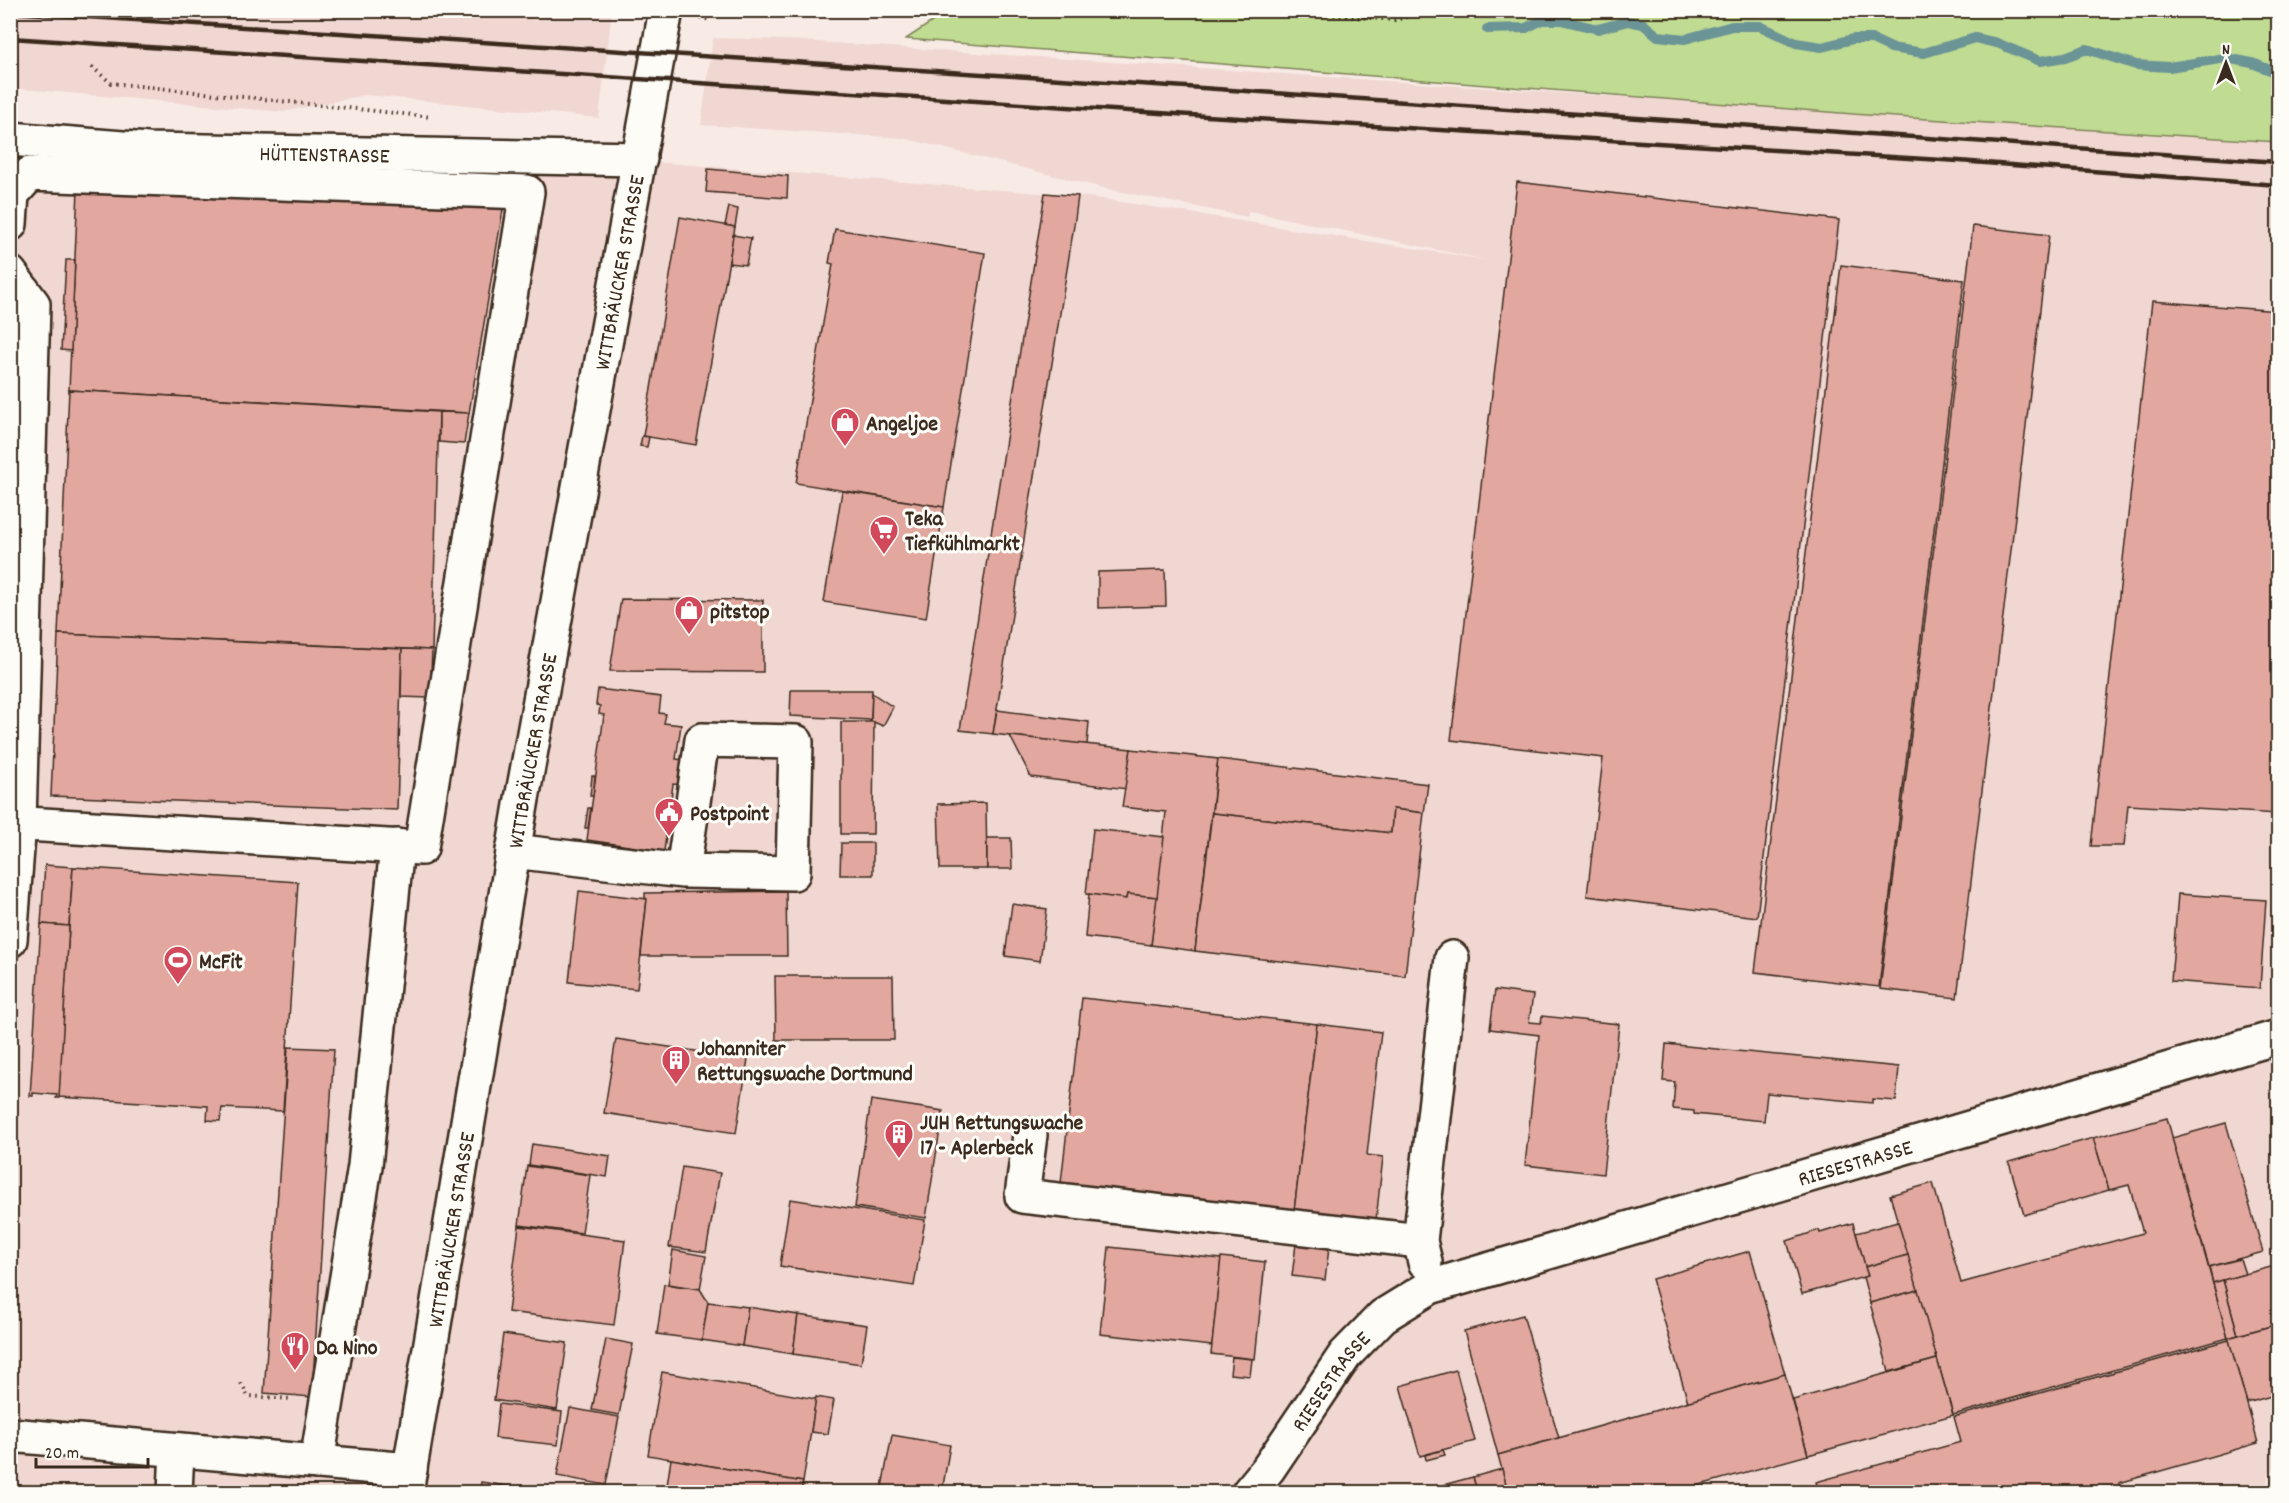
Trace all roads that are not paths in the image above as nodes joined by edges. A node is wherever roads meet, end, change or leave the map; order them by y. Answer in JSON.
{"nodes":[{"id":1,"x":666,"y":10,"type":"edge"},
{"id":2,"x":10,"y":139,"type":"edge"},
{"id":3,"x":640,"y":159,"type":"junction"},
{"id":4,"x":10,"y":224,"type":"edge"},
{"id":5,"x":10,"y":273,"type":"edge"},
{"id":6,"x":15,"y":823,"type":"edge"},
{"id":7,"x":397,"y":846,"type":"junction"},
{"id":8,"x":513,"y":851,"type":"junction"},
{"id":9,"x":684,"y":871,"type":"junction"},
{"id":10,"x":10,"y":940,"type":"edge"},
{"id":11,"x":1452,"y":958,"type":"dead end"},
{"id":12,"x":2278,"y":1037,"type":"edge"},
{"id":13,"x":1030,"y":1135,"type":"dead end"},
{"id":14,"x":1420,"y":1241,"type":"junction"},
{"id":15,"x":1430,"y":1287,"type":"junction"},
{"id":16,"x":10,"y":1436,"type":"edge"},
{"id":17,"x":177,"y":1450,"type":"junction"},
{"id":18,"x":317,"y":1462,"type":"junction"},
{"id":19,"x":408,"y":1481,"type":"edge"},
{"id":20,"x":175,"y":1492,"type":"edge"},
{"id":21,"x":1250,"y":1492,"type":"edge"}],
"edges":[{"from":1,"to":3,"type":"street","name":"WITTBRÄUCKER STRASSE"},
{"from":2,"to":3,"type":"street","name":"HÜTTENSTRASSE"},
{"from":3,"to":8,"type":"street","name":"WITTBRÄUCKER STRASSE"},
{"from":4,"to":7,"type":"street"},
{"from":5,"to":6,"type":"street"},
{"from":6,"to":7,"type":"street"},
{"from":6,"to":10,"type":"street"},
{"from":7,"to":18,"type":"street"},
{"from":8,"to":9,"type":"street"},
{"from":8,"to":19,"type":"street","name":"WITTBRÄUCKER STRASSE"},
{"from":9,"to":9,"type":"street"},
{"from":11,"to":14,"type":"street"},
{"from":12,"to":15,"type":"street","name":"RIESESTRASSE"},
{"from":13,"to":14,"type":"street"},
{"from":14,"to":15,"type":"street"},
{"from":15,"to":21,"type":"street","name":"RIESESTRASSE"},
{"from":16,"to":17,"type":"street"},
{"from":17,"to":18,"type":"street"},
{"from":17,"to":20,"type":"street"},
{"from":18,"to":19,"type":"street"}]}
